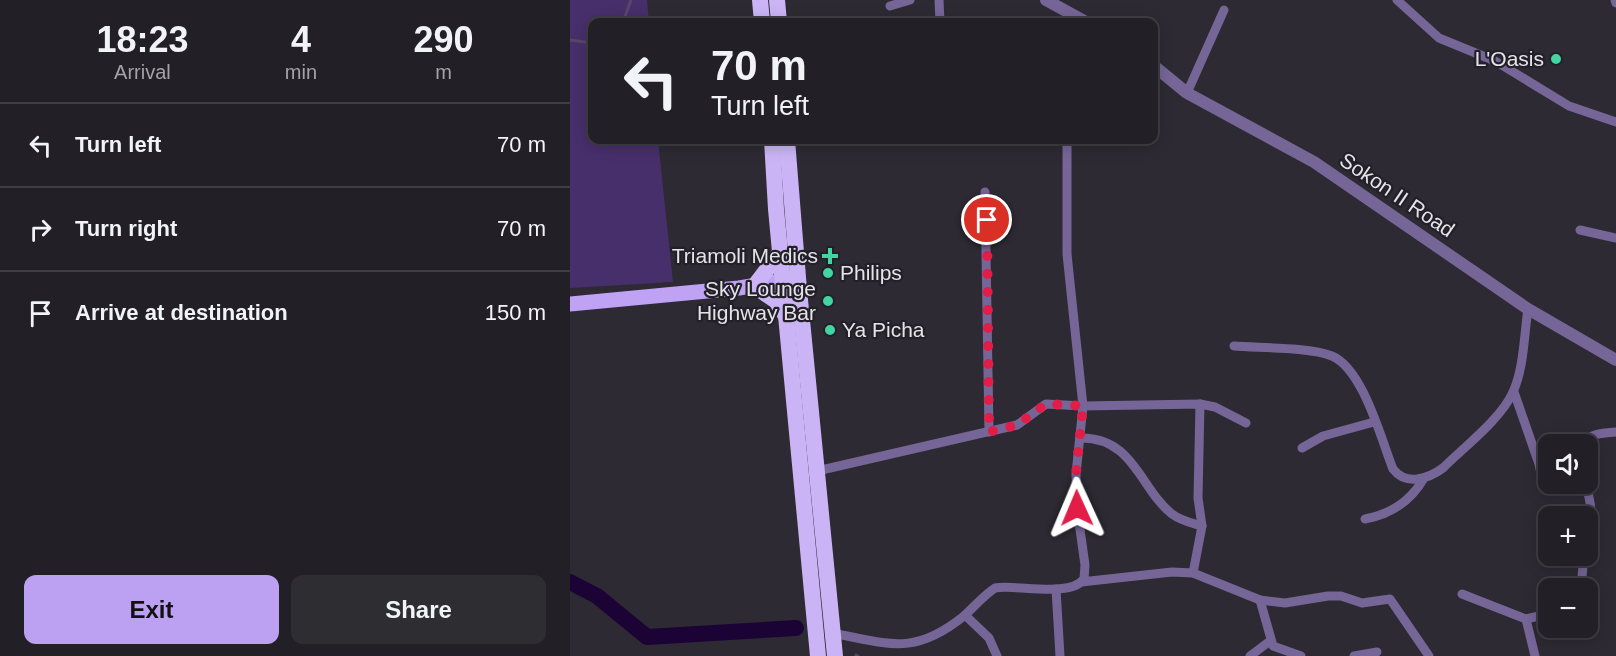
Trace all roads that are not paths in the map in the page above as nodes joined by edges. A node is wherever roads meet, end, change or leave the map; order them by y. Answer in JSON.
{"nodes":[{"id":1,"x":760,"y":0,"type":"edge"},
{"id":2,"x":777,"y":0,"type":"edge"},
{"id":3,"x":910,"y":0,"type":"edge"},
{"id":4,"x":939,"y":0,"type":"edge"},
{"id":5,"x":1046,"y":0,"type":"edge"},
{"id":6,"x":1396,"y":0,"type":"edge"},
{"id":7,"x":890,"y":6,"type":"dead end"},
{"id":8,"x":1224,"y":10,"type":"dead end"},
{"id":9,"x":762,"y":18,"type":"edge"},
{"id":10,"x":779,"y":18,"type":"edge"},
{"id":11,"x":940,"y":18,"type":"edge"},
{"id":12,"x":1070,"y":18,"type":"edge"},
{"id":13,"x":1158,"y":69,"type":"edge"},
{"id":14,"x":1187,"y":93,"type":"junction"},
{"id":15,"x":1616,"y":122,"type":"edge"},
{"id":16,"x":772,"y":144,"type":"edge"},
{"id":17,"x":787,"y":144,"type":"edge"},
{"id":18,"x":1067,"y":144,"type":"edge"},
{"id":19,"x":985,"y":192,"type":"dead end"},
{"id":20,"x":1580,"y":230,"type":"dead end"},
{"id":21,"x":1616,"y":238,"type":"edge"},
{"id":22,"x":781,"y":251,"type":"junction"},
{"id":23,"x":791,"y":285,"type":"junction"},
{"id":24,"x":755,"y":287,"type":"junction"},
{"id":25,"x":570,"y":303,"type":"edge"},
{"id":26,"x":1527,"y":309,"type":"junction"},
{"id":27,"x":786,"y":317,"type":"junction"},
{"id":28,"x":796,"y":338,"type":"junction"},
{"id":29,"x":1234,"y":346,"type":"dead end"},
{"id":30,"x":1616,"y":360,"type":"edge"},
{"id":31,"x":1514,"y":392,"type":"junction"},
{"id":32,"x":1200,"y":404,"type":"junction"},
{"id":33,"x":1083,"y":406,"type":"junction"},
{"id":34,"x":1374,"y":422,"type":"junction"},
{"id":35,"x":1246,"y":423,"type":"dead end"},
{"id":36,"x":989,"y":432,"type":"junction"},
{"id":37,"x":1616,"y":432,"type":"edge"},
{"id":38,"x":1598,"y":434,"type":"edge"},
{"id":39,"x":1080,"y":438,"type":"junction"},
{"id":40,"x":1302,"y":448,"type":"dead end"},
{"id":41,"x":1538,"y":461,"type":"edge"},
{"id":42,"x":817,"y":471,"type":"junction"},
{"id":43,"x":1424,"y":478,"type":"junction"},
{"id":44,"x":1365,"y":519,"type":"dead end"},
{"id":45,"x":1202,"y":526,"type":"junction"},
{"id":46,"x":1193,"y":573,"type":"junction"},
{"id":47,"x":1082,"y":582,"type":"junction"},
{"id":48,"x":1056,"y":589,"type":"junction"},
{"id":49,"x":1462,"y":594,"type":"dead end"},
{"id":50,"x":1260,"y":600,"type":"junction"},
{"id":51,"x":965,"y":615,"type":"junction"},
{"id":52,"x":1538,"y":616,"type":"edge"},
{"id":53,"x":1526,"y":619,"type":"junction"},
{"id":54,"x":832,"y":633,"type":"junction"},
{"id":55,"x":1270,"y":641,"type":"junction"},
{"id":56,"x":1377,"y":652,"type":"dead end"},
{"id":57,"x":818,"y":656,"type":"edge"},
{"id":58,"x":835,"y":656,"type":"edge"},
{"id":59,"x":997,"y":656,"type":"edge"},
{"id":60,"x":1060,"y":656,"type":"edge"},
{"id":61,"x":1250,"y":656,"type":"edge"},
{"id":62,"x":1301,"y":656,"type":"edge"},
{"id":63,"x":1354,"y":656,"type":"edge"},
{"id":64,"x":1429,"y":656,"type":"edge"},
{"id":65,"x":1535,"y":656,"type":"edge"}],
"edges":[{"from":1,"to":9,"type":"highway"},
{"from":2,"to":10,"type":"highway"},
{"from":3,"to":7,"type":"street"},
{"from":4,"to":11,"type":"street"},
{"from":5,"to":12,"type":"street"},
{"from":6,"to":15,"type":"street"},
{"from":8,"to":14,"type":"street"},
{"from":13,"to":14,"type":"street","name":"Sokon II Road"},
{"from":14,"to":26,"type":"street","name":"Sokon II Road"},
{"from":16,"to":22,"type":"highway"},
{"from":17,"to":23,"type":"highway"},
{"from":18,"to":33,"type":"street"},
{"from":19,"to":36,"type":"street"},
{"from":20,"to":21,"type":"street"},
{"from":22,"to":23,"type":"highway"},
{"from":22,"to":24,"type":"highway"},
{"from":23,"to":24,"type":"main road"},
{"from":23,"to":27,"type":"highway"},
{"from":23,"to":28,"type":"highway"},
{"from":24,"to":25,"type":"main road"},
{"from":24,"to":27,"type":"highway"},
{"from":26,"to":30,"type":"street","name":"Sokon II Road"},
{"from":26,"to":31,"type":"street"},
{"from":27,"to":28,"type":"highway"},
{"from":28,"to":42,"type":"highway"},
{"from":28,"to":57,"type":"highway"},
{"from":29,"to":34,"type":"street"},
{"from":31,"to":41,"type":"street"},
{"from":31,"to":43,"type":"street"},
{"from":32,"to":33,"type":"street"},
{"from":32,"to":35,"type":"street"},
{"from":32,"to":45,"type":"street"},
{"from":33,"to":36,"type":"street"},
{"from":33,"to":39,"type":"street"},
{"from":34,"to":40,"type":"street"},
{"from":34,"to":43,"type":"street"},
{"from":36,"to":42,"type":"street"},
{"from":37,"to":38,"type":"street"},
{"from":39,"to":45,"type":"street"},
{"from":39,"to":47,"type":"street"},
{"from":42,"to":54,"type":"highway"},
{"from":43,"to":44,"type":"street"},
{"from":45,"to":46,"type":"street"},
{"from":46,"to":47,"type":"street"},
{"from":46,"to":50,"type":"street"},
{"from":47,"to":48,"type":"street"},
{"from":48,"to":51,"type":"street"},
{"from":48,"to":60,"type":"street"},
{"from":49,"to":53,"type":"street"},
{"from":50,"to":55,"type":"street"},
{"from":50,"to":64,"type":"street"},
{"from":51,"to":54,"type":"street"},
{"from":51,"to":59,"type":"street"},
{"from":52,"to":53,"type":"street"},
{"from":53,"to":65,"type":"street"},
{"from":54,"to":58,"type":"highway"},
{"from":55,"to":61,"type":"street"},
{"from":55,"to":62,"type":"street"},
{"from":56,"to":63,"type":"street"}]}
